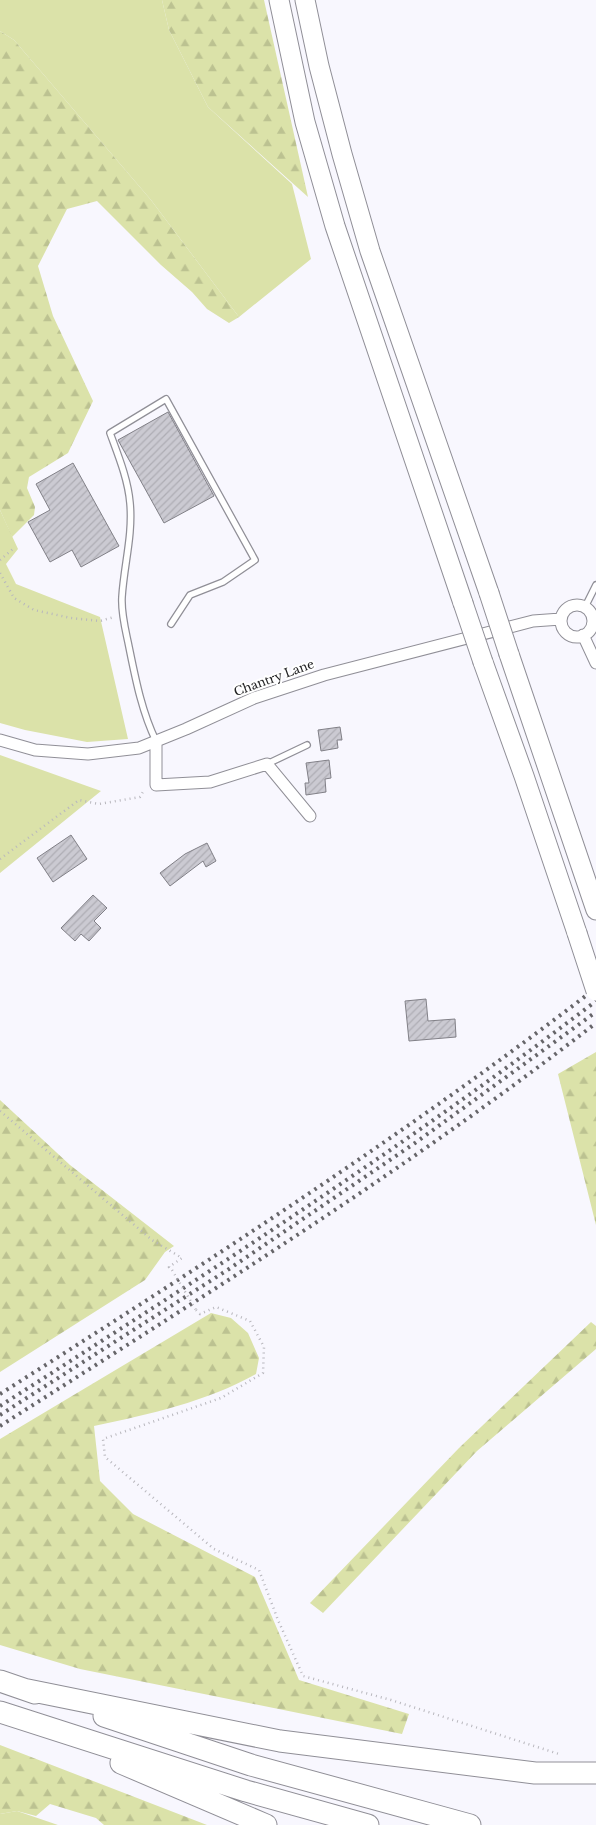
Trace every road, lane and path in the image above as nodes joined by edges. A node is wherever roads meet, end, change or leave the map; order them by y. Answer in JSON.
{"nodes":[{"id":1,"x":279,"y":0,"type":"edge"},
{"id":2,"x":305,"y":0,"type":"edge"},
{"id":3,"x":14,"y":548,"type":"dead end"},
{"id":4,"x":0,"y":560,"type":"edge"},
{"id":5,"x":0,"y":572,"type":"edge"},
{"id":6,"x":596,"y":585,"type":"edge"},
{"id":7,"x":585,"y":607,"type":"junction"},
{"id":8,"x":123,"y":615,"type":"junction"},
{"id":9,"x":561,"y":619,"type":"junction"},
{"id":10,"x":172,"y":624,"type":"dead end"},
{"id":11,"x":583,"y":635,"type":"junction"},
{"id":12,"x":596,"y":663,"type":"edge"},
{"id":13,"x":0,"y":740,"type":"edge"},
{"id":14,"x":156,"y":741,"type":"junction"},
{"id":15,"x":307,"y":744,"type":"dead end"},
{"id":16,"x":267,"y":764,"type":"junction"},
{"id":17,"x":140,"y":797,"type":"dead end"},
{"id":18,"x":310,"y":816,"type":"dead end"},
{"id":19,"x":0,"y":860,"type":"edge"},
{"id":20,"x":596,"y":910,"type":"edge"},
{"id":21,"x":596,"y":991,"type":"edge"},
{"id":22,"x":0,"y":1111,"type":"edge"},
{"id":23,"x":0,"y":1681,"type":"edge"},
{"id":24,"x":23,"y":1689,"type":"junction"},
{"id":25,"x":0,"y":1712,"type":"edge"},
{"id":26,"x":57,"y":1731,"type":"junction"},
{"id":27,"x":565,"y":1754,"type":"dead end"},
{"id":28,"x":596,"y":1773,"type":"edge"},
{"id":29,"x":266,"y":1825,"type":"edge"},
{"id":30,"x":368,"y":1825,"type":"edge"},
{"id":31,"x":470,"y":1825,"type":"edge"}],
"edges":[{"from":1,"to":21,"type":"main road","bridge":true},
{"from":2,"to":20,"type":"main road","bridge":true},
{"from":3,"to":4,"type":"path"},
{"from":5,"to":8,"type":"path"},
{"from":6,"to":7,"type":"lane"},
{"from":7,"to":9,"type":"street"},
{"from":7,"to":11,"type":"street"},
{"from":8,"to":10,"type":"lane"},
{"from":8,"to":14,"type":"lane"},
{"from":9,"to":11,"type":"street"},
{"from":9,"to":14,"type":"street","name":"Chantry Lane"},
{"from":11,"to":12,"type":"street"},
{"from":13,"to":14,"type":"street","name":"Chantry Lane"},
{"from":14,"to":16,"type":"street"},
{"from":15,"to":16,"type":"lane"},
{"from":16,"to":18,"type":"street"},
{"from":17,"to":19,"type":"path"},
{"from":22,"to":27,"type":"path","bridge":true},
{"from":23,"to":24,"type":"highway"},
{"from":24,"to":28,"type":"highway"},
{"from":24,"to":31,"type":"highway"},
{"from":25,"to":26,"type":"highway"},
{"from":26,"to":29,"type":"highway"},
{"from":26,"to":30,"type":"highway"}]}
